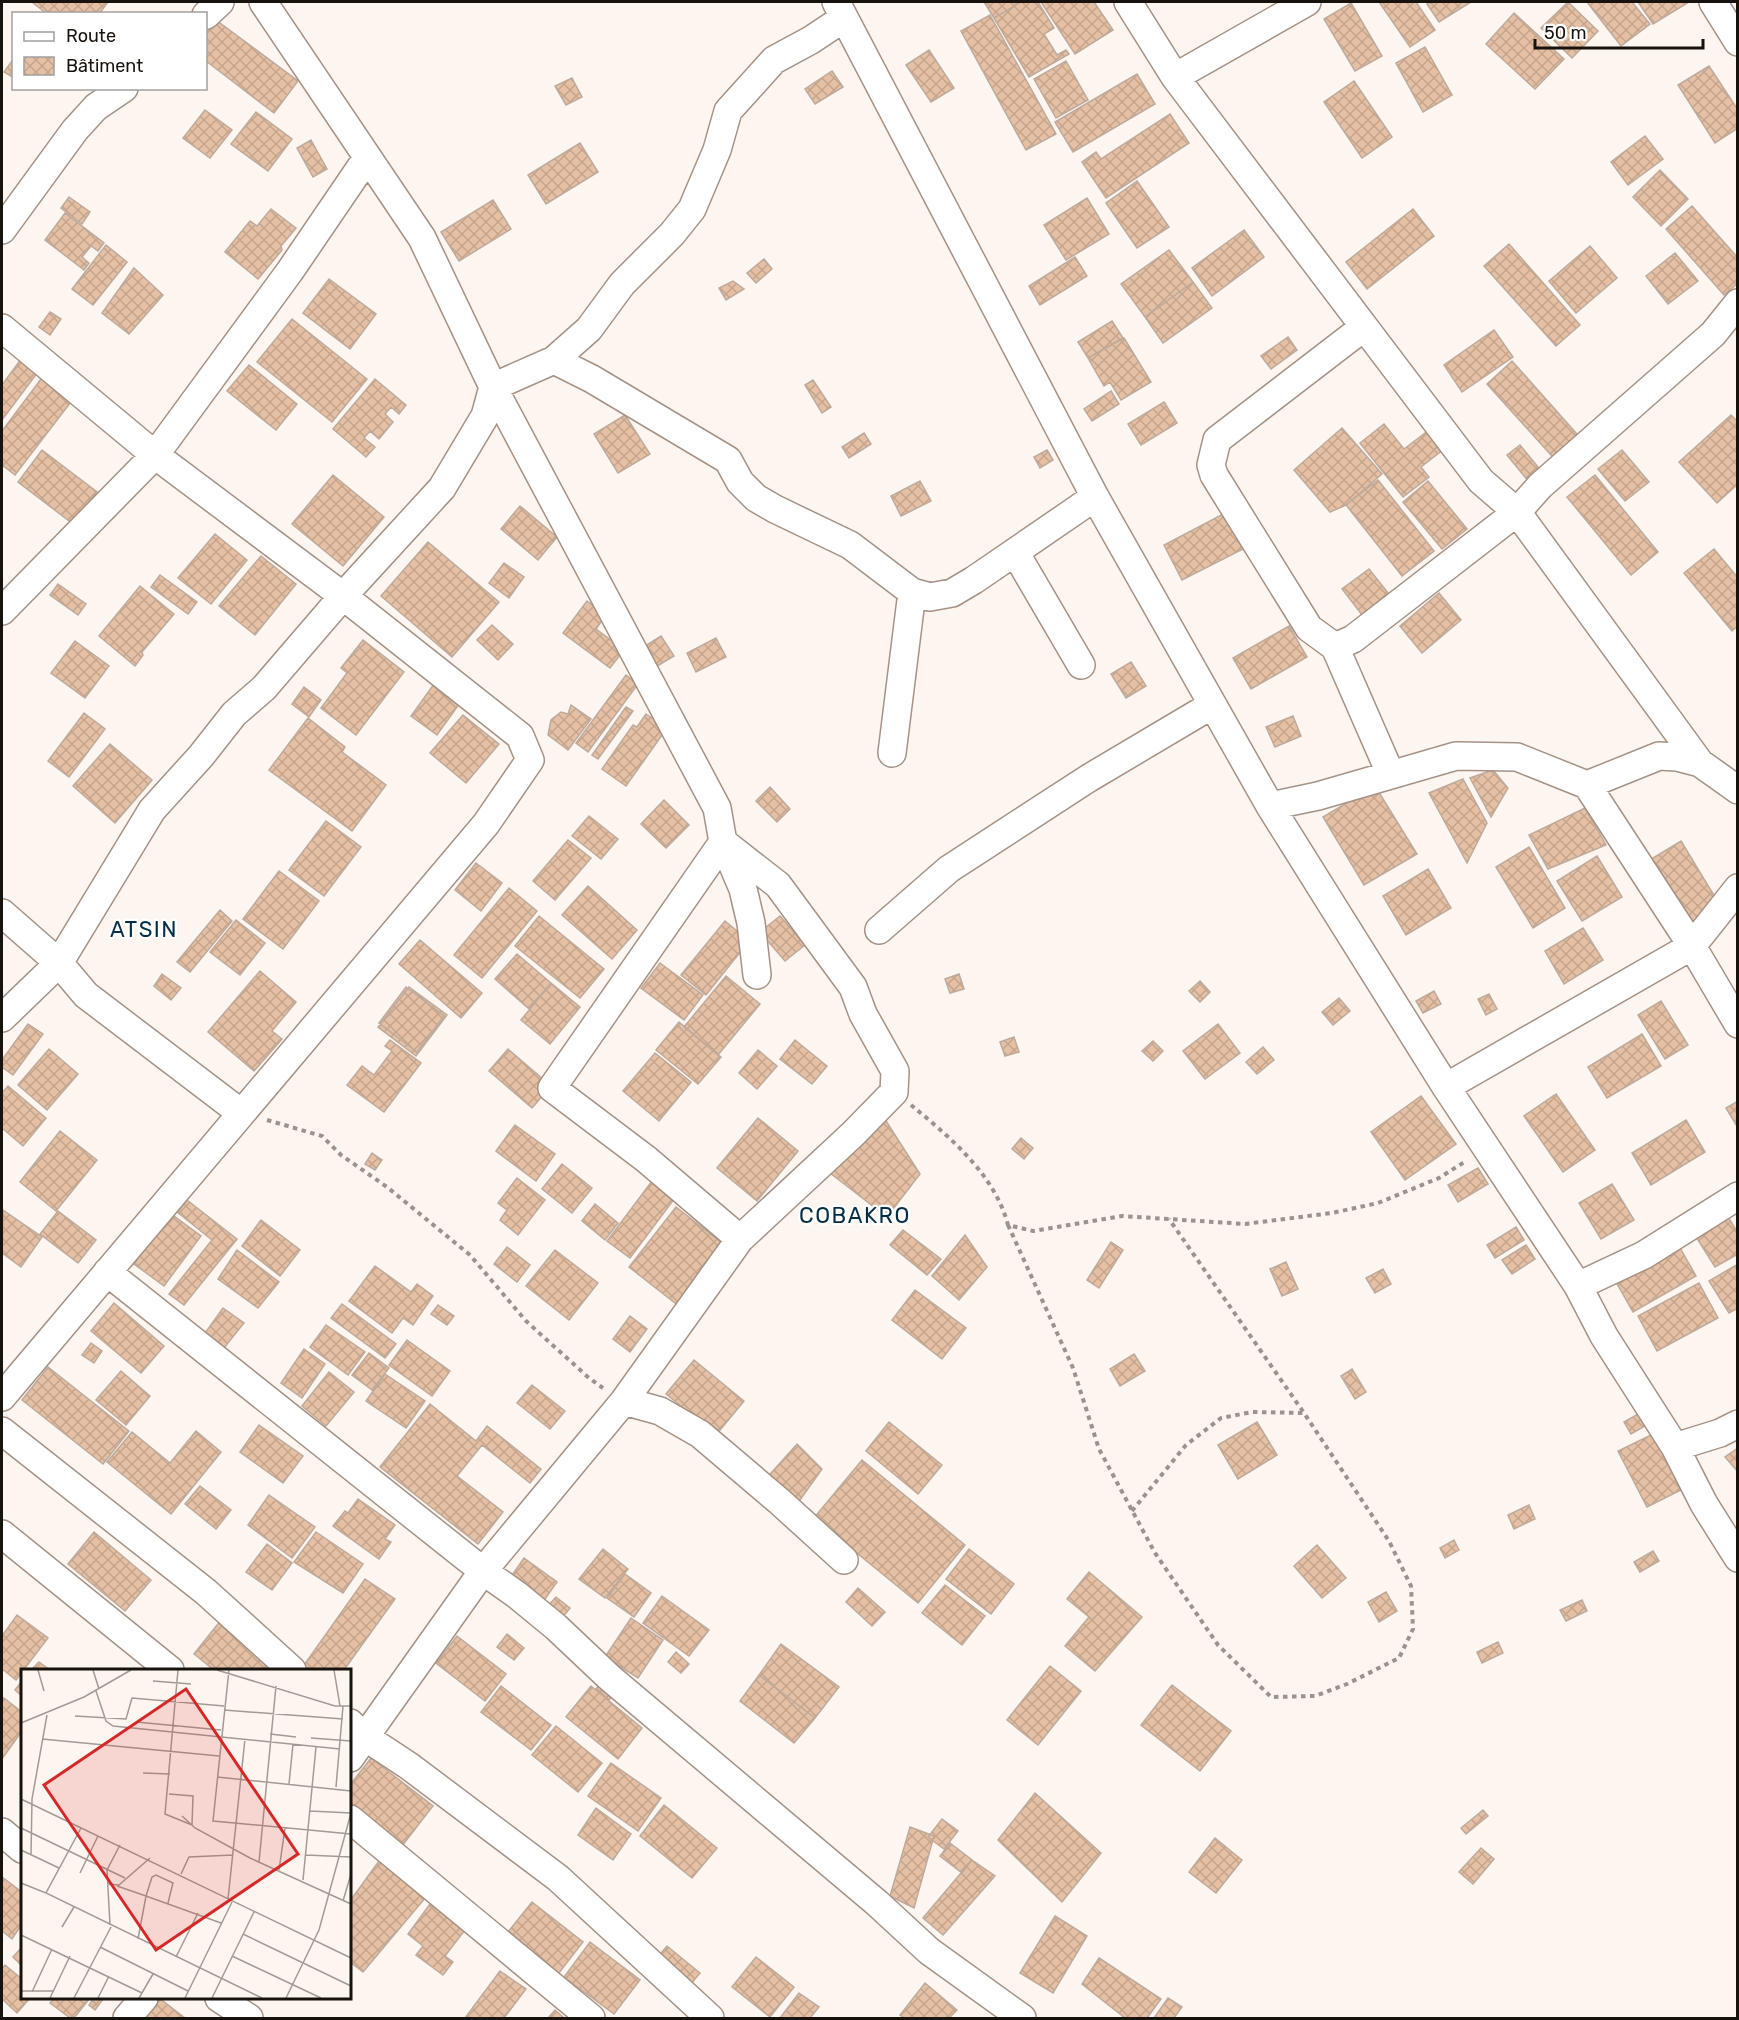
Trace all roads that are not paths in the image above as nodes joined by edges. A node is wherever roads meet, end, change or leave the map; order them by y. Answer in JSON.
{"nodes":[{"id":1,"x":220,"y":2,"type":"edge"},
{"id":2,"x":263,"y":2,"type":"edge"},
{"id":3,"x":1128,"y":2,"type":"edge"},
{"id":4,"x":1307,"y":2,"type":"edge"},
{"id":5,"x":1713,"y":2,"type":"edge"},
{"id":6,"x":840,"y":10,"type":"edge"},
{"id":7,"x":207,"y":14,"type":"edge"},
{"id":8,"x":1737,"y":42,"type":"edge"},
{"id":9,"x":1175,"y":77,"type":"junction"},
{"id":10,"x":121,"y":90,"type":"edge"},
{"id":11,"x":368,"y":158,"type":"junction"},
{"id":12,"x":2,"y":230,"type":"edge"},
{"id":13,"x":1737,"y":303,"type":"edge"},
{"id":14,"x":1364,"y":327,"type":"junction"},
{"id":15,"x":2,"y":328,"type":"edge"},
{"id":16,"x":554,"y":360,"type":"junction"},
{"id":17,"x":493,"y":387,"type":"junction"},
{"id":18,"x":154,"y":455,"type":"junction"},
{"id":19,"x":1095,"y":497,"type":"junction"},
{"id":20,"x":1517,"y":512,"type":"junction"},
{"id":21,"x":1015,"y":552,"type":"junction"},
{"id":22,"x":912,"y":592,"type":"junction"},
{"id":23,"x":343,"y":596,"type":"junction"},
{"id":24,"x":2,"y":611,"type":"edge"},
{"id":25,"x":1335,"y":647,"type":"junction"},
{"id":26,"x":1082,"y":665,"type":"dead end"},
{"id":27,"x":1212,"y":705,"type":"junction"},
{"id":28,"x":892,"y":753,"type":"dead end"},
{"id":29,"x":1700,"y":763,"type":"junction"},
{"id":30,"x":1391,"y":775,"type":"junction"},
{"id":31,"x":1587,"y":785,"type":"junction"},
{"id":32,"x":1737,"y":790,"type":"edge"},
{"id":33,"x":1270,"y":806,"type":"junction"},
{"id":34,"x":723,"y":842,"type":"junction"},
{"id":35,"x":1737,"y":888,"type":"edge"},
{"id":36,"x":2,"y":913,"type":"edge"},
{"id":37,"x":879,"y":930,"type":"dead end"},
{"id":38,"x":1692,"y":946,"type":"junction"},
{"id":39,"x":59,"y":963,"type":"junction"},
{"id":40,"x":757,"y":975,"type":"dead end"},
{"id":41,"x":2,"y":1018,"type":"edge"},
{"id":42,"x":1737,"y":1024,"type":"edge"},
{"id":43,"x":1446,"y":1087,"type":"junction"},
{"id":44,"x":241,"y":1113,"type":"junction"},
{"id":45,"x":1737,"y":1196,"type":"edge"},
{"id":46,"x":740,"y":1239,"type":"junction"},
{"id":47,"x":107,"y":1272,"type":"junction"},
{"id":48,"x":1578,"y":1286,"type":"junction"},
{"id":49,"x":2,"y":1397,"type":"edge"},
{"id":50,"x":624,"y":1401,"type":"junction"},
{"id":51,"x":1737,"y":1424,"type":"edge"},
{"id":52,"x":2,"y":1431,"type":"edge"},
{"id":53,"x":1675,"y":1447,"type":"junction"},
{"id":54,"x":2,"y":1534,"type":"edge"},
{"id":55,"x":1737,"y":1558,"type":"edge"},
{"id":56,"x":844,"y":1560,"type":"dead end"},
{"id":57,"x":483,"y":1571,"type":"junction"},
{"id":58,"x":168,"y":1669,"type":"edge"},
{"id":59,"x":290,"y":1669,"type":"edge"},
{"id":60,"x":355,"y":1740,"type":"edge"},
{"id":61,"x":351,"y":1820,"type":"edge"},
{"id":62,"x":2,"y":1832,"type":"edge"},
{"id":63,"x":21,"y":1847,"type":"edge"},
{"id":64,"x":143,"y":1999,"type":"edge"},
{"id":65,"x":220,"y":1999,"type":"edge"},
{"id":66,"x":127,"y":2019,"type":"edge"},
{"id":67,"x":249,"y":2019,"type":"edge"},
{"id":68,"x":591,"y":2019,"type":"edge"},
{"id":69,"x":710,"y":2019,"type":"edge"},
{"id":70,"x":1023,"y":2019,"type":"edge"}],
"edges":[{"from":1,"to":7,"type":"street"},
{"from":2,"to":11,"type":"street"},
{"from":3,"to":9,"type":"street"},
{"from":4,"to":9,"type":"street"},
{"from":5,"to":8,"type":"street"},
{"from":6,"to":16,"type":"street"},
{"from":6,"to":19,"type":"street"},
{"from":9,"to":14,"type":"street"},
{"from":10,"to":12,"type":"street"},
{"from":11,"to":17,"type":"street"},
{"from":11,"to":18,"type":"street"},
{"from":13,"to":20,"type":"street"},
{"from":14,"to":20,"type":"street"},
{"from":14,"to":25,"type":"street"},
{"from":15,"to":18,"type":"street"},
{"from":16,"to":17,"type":"street"},
{"from":16,"to":22,"type":"street"},
{"from":17,"to":23,"type":"street"},
{"from":17,"to":34,"type":"street"},
{"from":18,"to":23,"type":"street"},
{"from":18,"to":24,"type":"street"},
{"from":19,"to":21,"type":"street"},
{"from":19,"to":27,"type":"street"},
{"from":20,"to":25,"type":"street"},
{"from":20,"to":29,"type":"street"},
{"from":21,"to":22,"type":"street"},
{"from":21,"to":26,"type":"street"},
{"from":22,"to":28,"type":"street"},
{"from":23,"to":39,"type":"street"},
{"from":23,"to":44,"type":"street"},
{"from":25,"to":30,"type":"street"},
{"from":27,"to":33,"type":"street"},
{"from":27,"to":37,"type":"street"},
{"from":29,"to":31,"type":"street"},
{"from":29,"to":32,"type":"street"},
{"from":30,"to":31,"type":"street"},
{"from":30,"to":33,"type":"street"},
{"from":31,"to":38,"type":"street"},
{"from":33,"to":43,"type":"street"},
{"from":34,"to":40,"type":"street"},
{"from":34,"to":46,"type":"street"},
{"from":34,"to":46,"type":"street"},
{"from":35,"to":38,"type":"street"},
{"from":36,"to":39,"type":"street"},
{"from":38,"to":42,"type":"street"},
{"from":38,"to":43,"type":"street"},
{"from":39,"to":41,"type":"street"},
{"from":39,"to":44,"type":"street"},
{"from":43,"to":48,"type":"street"},
{"from":44,"to":47,"type":"street"},
{"from":45,"to":48,"type":"street"},
{"from":46,"to":50,"type":"street"},
{"from":47,"to":49,"type":"street"},
{"from":47,"to":57,"type":"street"},
{"from":48,"to":53,"type":"street"},
{"from":50,"to":56,"type":"street"},
{"from":50,"to":57,"type":"street"},
{"from":51,"to":53,"type":"street"},
{"from":52,"to":59,"type":"street"},
{"from":53,"to":55,"type":"street"},
{"from":54,"to":58,"type":"street"},
{"from":57,"to":60,"type":"street"},
{"from":57,"to":70,"type":"street"},
{"from":60,"to":69,"type":"street"},
{"from":61,"to":68,"type":"street"},
{"from":62,"to":63,"type":"street"},
{"from":64,"to":66,"type":"street"},
{"from":65,"to":67,"type":"street"}]}
